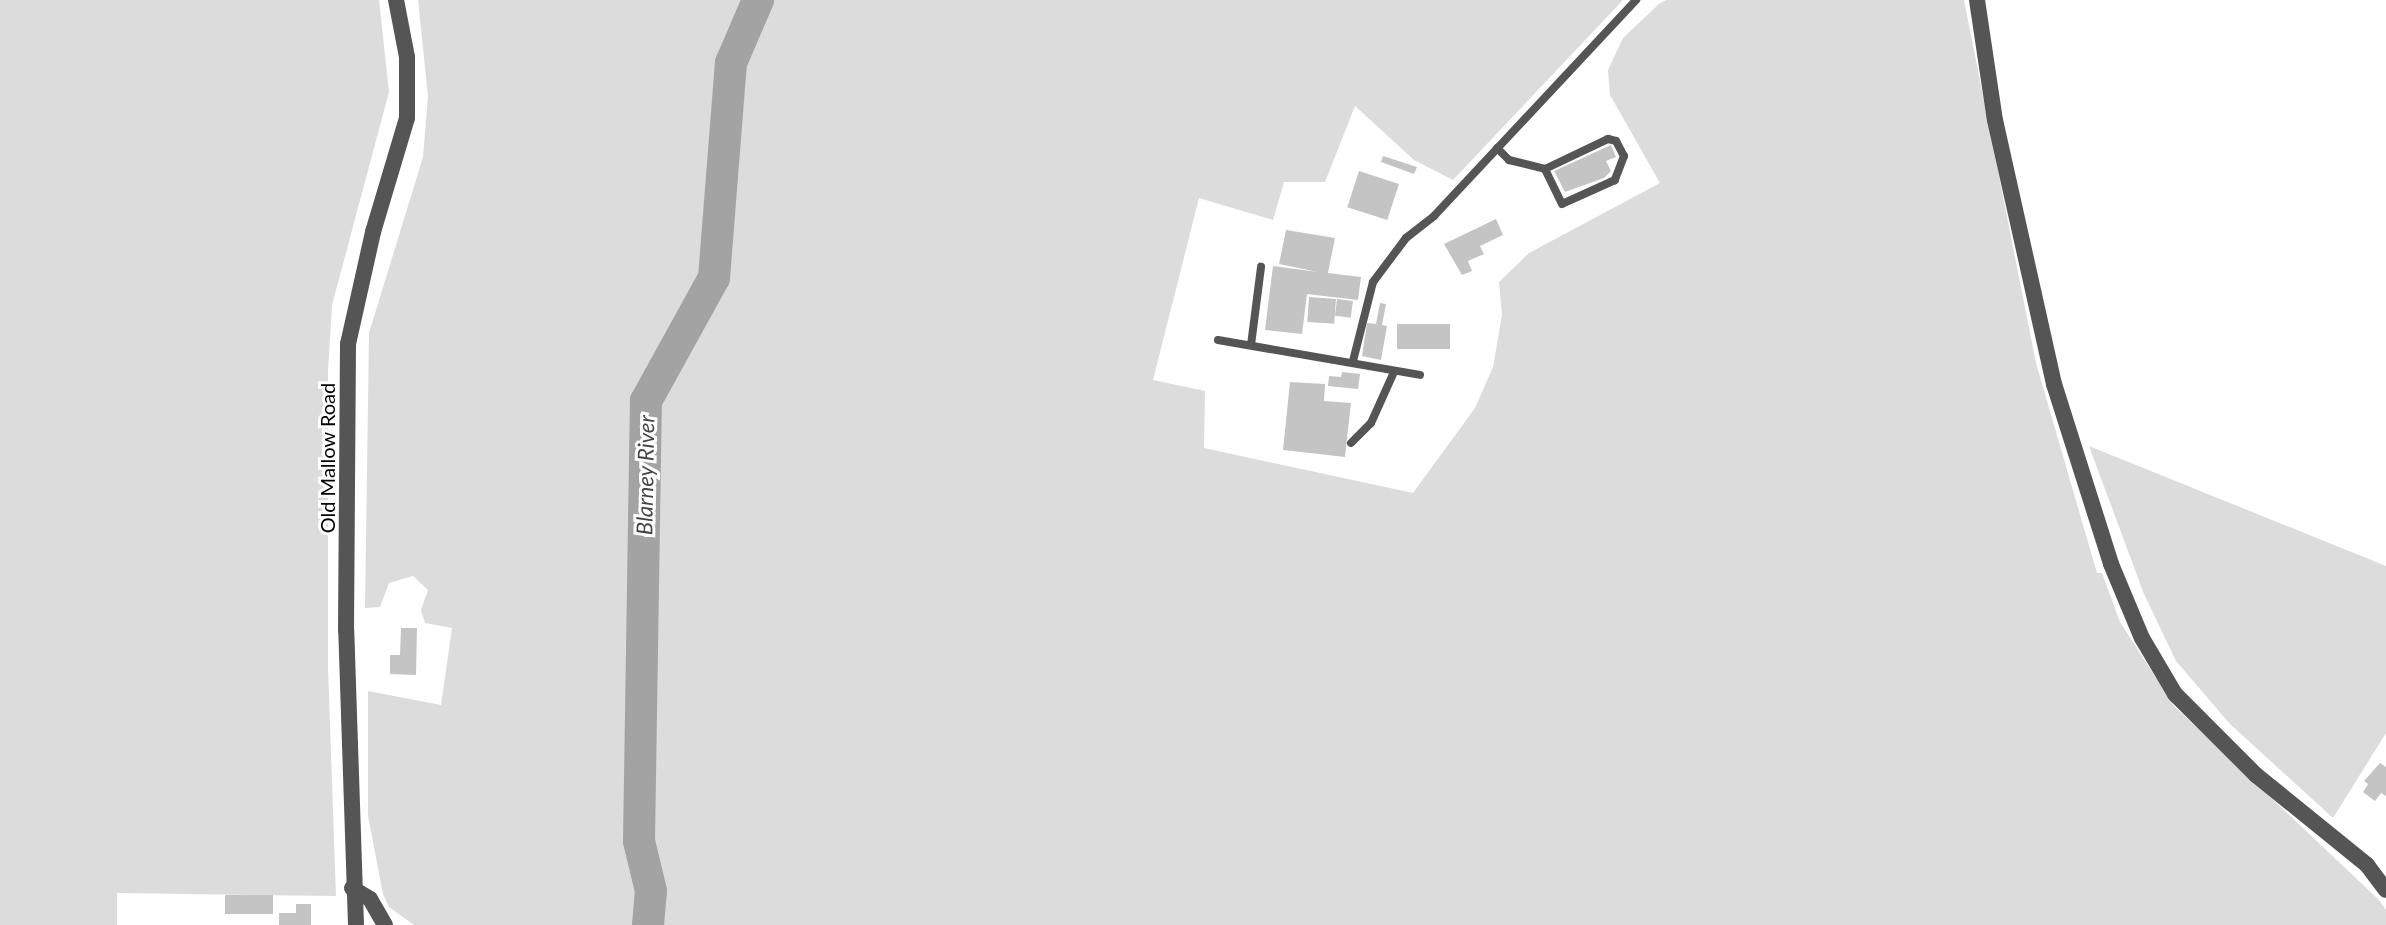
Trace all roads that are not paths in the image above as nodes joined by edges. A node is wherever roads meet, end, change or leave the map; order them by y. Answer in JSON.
{"nodes":[{"id":1,"x":396,"y":0,"type":"edge"},
{"id":2,"x":1636,"y":0,"type":"edge"},
{"id":3,"x":1977,"y":0,"type":"edge"},
{"id":4,"x":1497,"y":148,"type":"junction"},
{"id":5,"x":1545,"y":169,"type":"junction"},
{"id":6,"x":1261,"y":267,"type":"dead end"},
{"id":7,"x":1218,"y":340,"type":"dead end"},
{"id":8,"x":1251,"y":345,"type":"junction"},
{"id":9,"x":1353,"y":361,"type":"junction"},
{"id":10,"x":1394,"y":372,"type":"junction"},
{"id":11,"x":1420,"y":375,"type":"dead end"},
{"id":12,"x":1351,"y":443,"type":"dead end"},
{"id":13,"x":352,"y":888,"type":"junction"},
{"id":14,"x":2386,"y":890,"type":"edge"},
{"id":15,"x":356,"y":925,"type":"edge"},
{"id":16,"x":385,"y":925,"type":"edge"}],
"edges":[{"from":1,"to":13,"type":"street","name":"Old Mallow Road"},
{"from":2,"to":4,"type":"lane"},
{"from":3,"to":14,"type":"street"},
{"from":4,"to":5,"type":"lane"},
{"from":4,"to":9,"type":"lane"},
{"from":5,"to":5,"type":"lane"},
{"from":6,"to":8,"type":"lane"},
{"from":7,"to":8,"type":"lane"},
{"from":8,"to":9,"type":"lane"},
{"from":9,"to":10,"type":"lane"},
{"from":10,"to":11,"type":"lane"},
{"from":10,"to":12,"type":"lane"},
{"from":13,"to":15,"type":"street","name":"Old Mallow Road"},
{"from":13,"to":16,"type":"street"}]}
